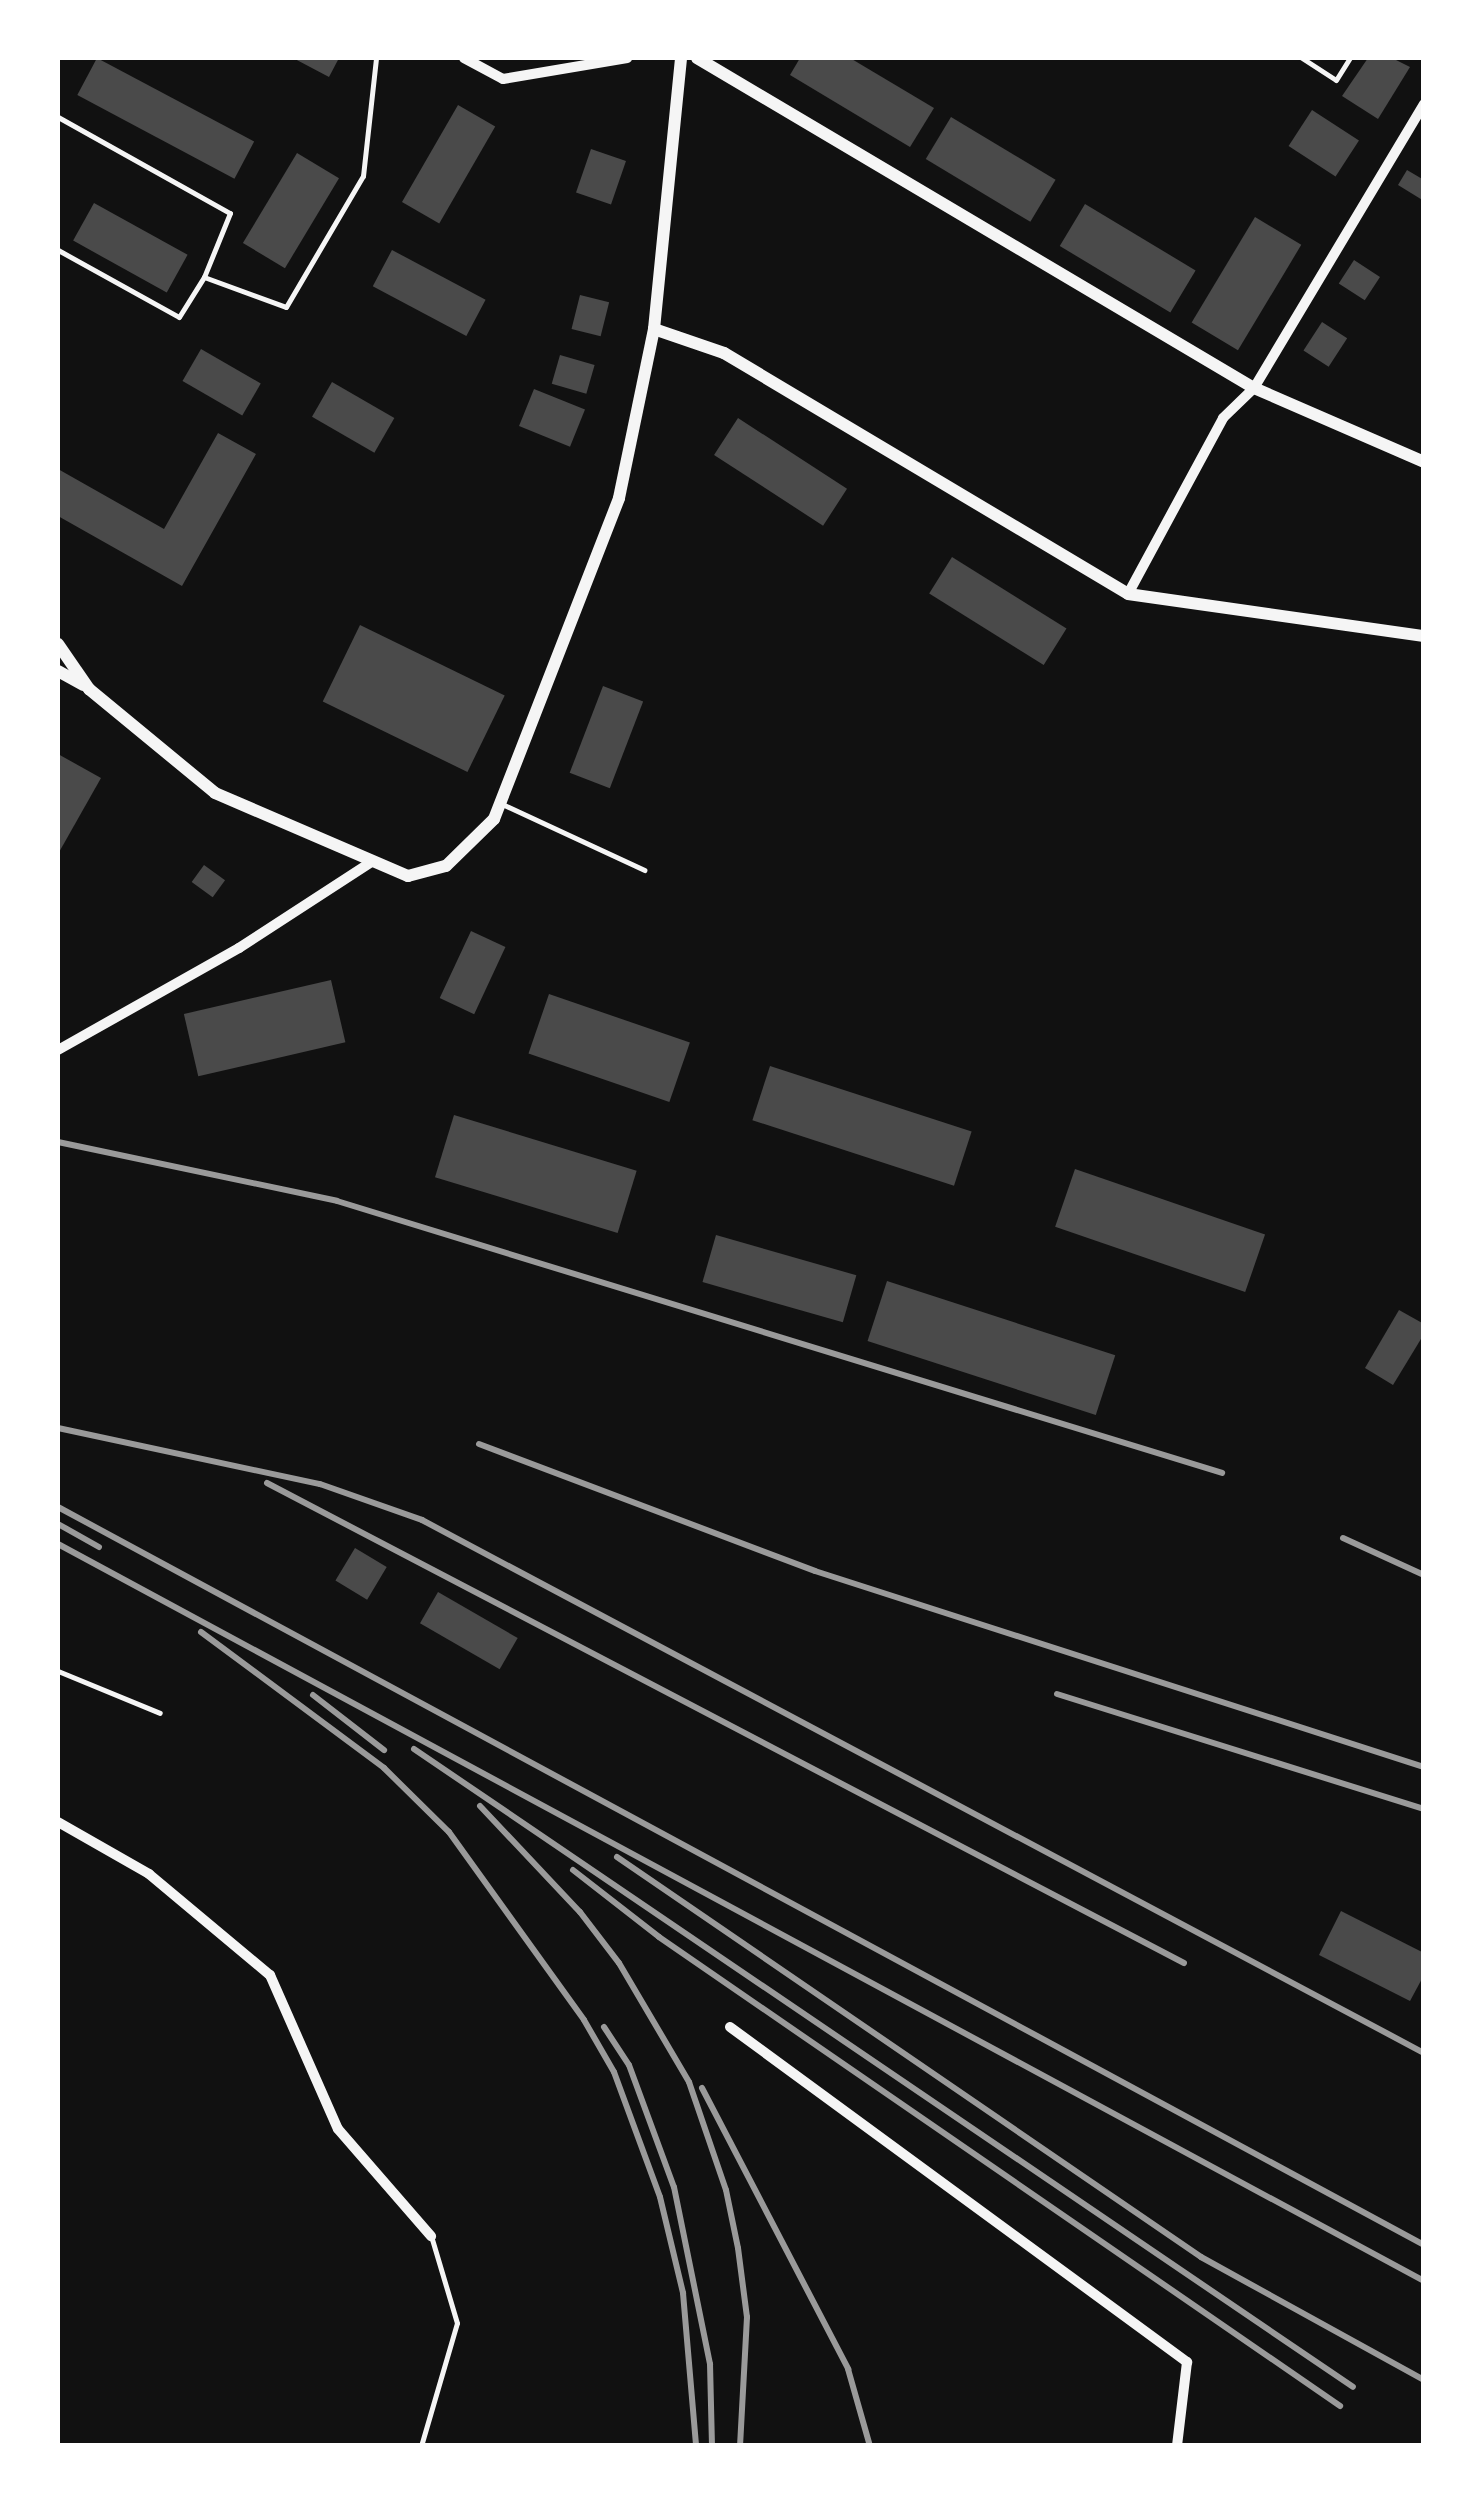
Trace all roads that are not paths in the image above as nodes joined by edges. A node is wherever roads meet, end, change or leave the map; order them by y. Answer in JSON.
{"nodes":[{"id":1,"x":376,"y":58,"type":"edge"},
{"id":2,"x":464,"y":58,"type":"edge"},
{"id":3,"x":627,"y":58,"type":"edge"},
{"id":4,"x":681,"y":58,"type":"edge"},
{"id":5,"x":698,"y":58,"type":"edge"},
{"id":6,"x":1302,"y":58,"type":"edge"},
{"id":7,"x":1350,"y":58,"type":"edge"},
{"id":8,"x":1424,"y":104,"type":"edge"},
{"id":9,"x":58,"y":117,"type":"edge"},
{"id":10,"x":58,"y":250,"type":"edge"},
{"id":11,"x":204,"y":277,"type":"junction"},
{"id":12,"x":654,"y":329,"type":"junction"},
{"id":13,"x":1254,"y":388,"type":"junction"},
{"id":14,"x":1424,"y":462,"type":"edge"},
{"id":15,"x":1128,"y":594,"type":"junction"},
{"id":16,"x":1424,"y":636,"type":"edge"},
{"id":17,"x":58,"y":644,"type":"edge"},
{"id":18,"x":58,"y":670,"type":"edge"},
{"id":19,"x":89,"y":689,"type":"junction"},
{"id":20,"x":500,"y":804,"type":"junction"},
{"id":21,"x":370,"y":863,"type":"junction"},
{"id":22,"x":644,"y":870,"type":"dead end"},
{"id":23,"x":58,"y":1050,"type":"edge"},
{"id":24,"x":58,"y":1671,"type":"edge"},
{"id":25,"x":160,"y":1713,"type":"dead end"},
{"id":26,"x":58,"y":1822,"type":"edge"},
{"id":27,"x":730,"y":2027,"type":"dead end"},
{"id":28,"x":430,"y":2236,"type":"joint"},
{"id":29,"x":421,"y":2446,"type":"edge"},
{"id":30,"x":1176,"y":2446,"type":"edge"}],
"edges":[{"from":1,"to":11,"type":"lane"},
{"from":2,"to":3,"type":"street"},
{"from":4,"to":12,"type":"street"},
{"from":5,"to":13,"type":"street"},
{"from":6,"to":7,"type":"lane"},
{"from":8,"to":13,"type":"street"},
{"from":9,"to":11,"type":"lane"},
{"from":10,"to":11,"type":"lane"},
{"from":12,"to":15,"type":"street"},
{"from":12,"to":20,"type":"street"},
{"from":13,"to":14,"type":"street"},
{"from":13,"to":15,"type":"street"},
{"from":15,"to":16,"type":"street"},
{"from":17,"to":19,"type":"street"},
{"from":18,"to":19,"type":"street"},
{"from":19,"to":21,"type":"street"},
{"from":20,"to":21,"type":"street"},
{"from":20,"to":22,"type":"lane"},
{"from":21,"to":23,"type":"street"},
{"from":24,"to":25,"type":"lane"},
{"from":26,"to":28,"type":"street"},
{"from":27,"to":30,"type":"street"},
{"from":28,"to":29,"type":"lane"}]}
